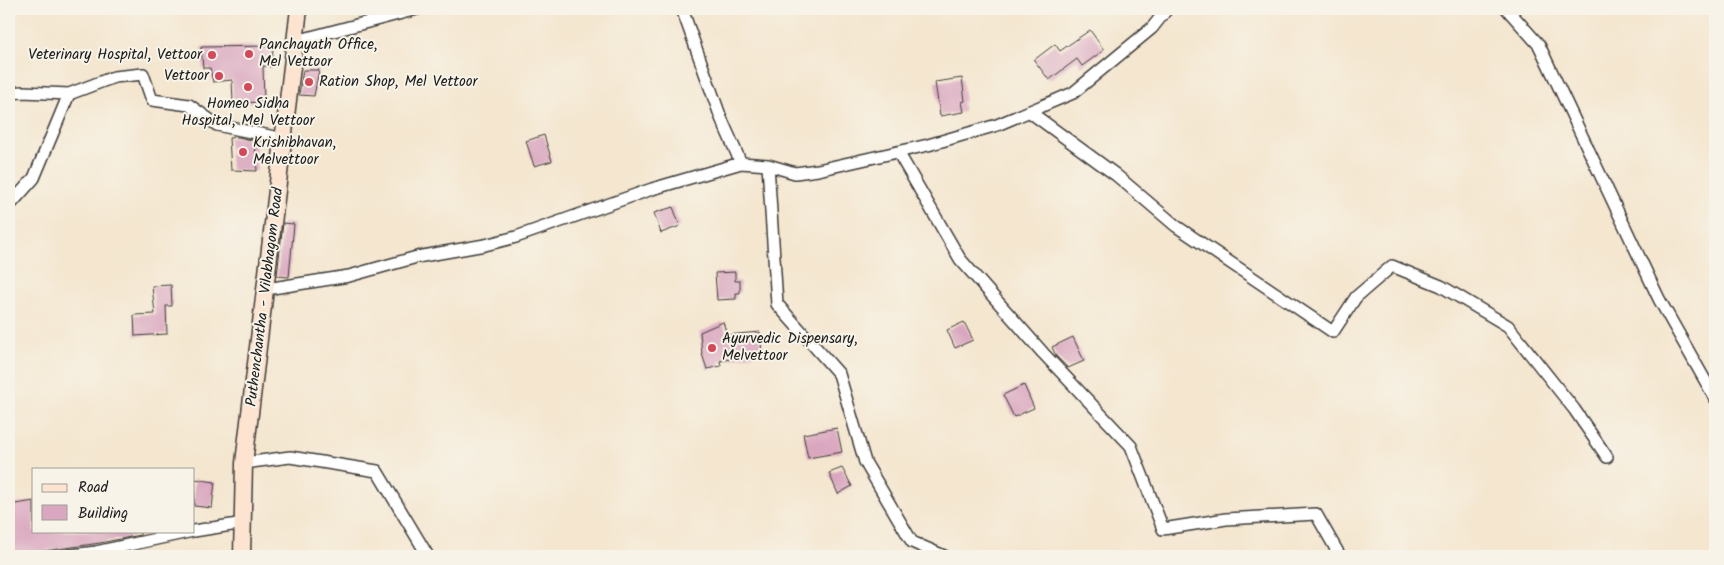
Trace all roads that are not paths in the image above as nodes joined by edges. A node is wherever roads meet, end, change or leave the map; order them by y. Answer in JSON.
{"nodes":[{"id":1,"x":300,"y":9,"type":"edge"},
{"id":2,"x":417,"y":9,"type":"edge"},
{"id":3,"x":682,"y":9,"type":"edge"},
{"id":4,"x":1167,"y":9,"type":"edge"},
{"id":5,"x":1507,"y":9,"type":"edge"},
{"id":6,"x":296,"y":42,"type":"junction"},
{"id":7,"x":9,"y":94,"type":"edge"},
{"id":8,"x":69,"y":94,"type":"junction"},
{"id":9,"x":1030,"y":112,"type":"junction"},
{"id":10,"x":284,"y":139,"type":"junction"},
{"id":11,"x":898,"y":152,"type":"junction"},
{"id":12,"x":740,"y":163,"type":"junction"},
{"id":13,"x":768,"y":165,"type":"junction"},
{"id":14,"x":9,"y":206,"type":"edge"},
{"id":15,"x":266,"y":289,"type":"junction"},
{"id":16,"x":1715,"y":398,"type":"edge"},
{"id":17,"x":1607,"y":456,"type":"dead end"},
{"id":18,"x":244,"y":463,"type":"junction"},
{"id":19,"x":244,"y":523,"type":"junction"},
{"id":20,"x":195,"y":531,"type":"edge"},
{"id":21,"x":188,"y":532,"type":"edge"},
{"id":22,"x":65,"y":556,"type":"edge"},
{"id":23,"x":242,"y":556,"type":"edge"},
{"id":24,"x":428,"y":556,"type":"edge"},
{"id":25,"x":944,"y":556,"type":"edge"},
{"id":26,"x":1340,"y":556,"type":"edge"}],
"edges":[{"from":1,"to":6,"type":"main road","name":"Puthenchantha - Vilabhagom Road"},
{"from":2,"to":6,"type":"street"},
{"from":3,"to":12,"type":"street"},
{"from":4,"to":9,"type":"street"},
{"from":5,"to":16,"type":"street"},
{"from":6,"to":10,"type":"main road","name":"Puthenchantha - Vilabhagom Road"},
{"from":7,"to":8,"type":"street"},
{"from":8,"to":10,"type":"street"},
{"from":8,"to":14,"type":"street"},
{"from":9,"to":11,"type":"street"},
{"from":9,"to":17,"type":"street"},
{"from":10,"to":15,"type":"main road","name":"Puthenchantha - Vilabhagom Road"},
{"from":11,"to":13,"type":"street"},
{"from":11,"to":26,"type":"street"},
{"from":12,"to":13,"type":"street"},
{"from":12,"to":15,"type":"street"},
{"from":13,"to":25,"type":"street"},
{"from":15,"to":18,"type":"main road","name":"Puthenchantha - Vilabhagom Road"},
{"from":18,"to":19,"type":"main road","name":"Puthenchantha - Vilabhagom Road"},
{"from":18,"to":24,"type":"street"},
{"from":19,"to":20,"type":"street"},
{"from":19,"to":23,"type":"main road","name":"Puthenchantha - Vilabhagom Road"},
{"from":21,"to":22,"type":"street"}]}
